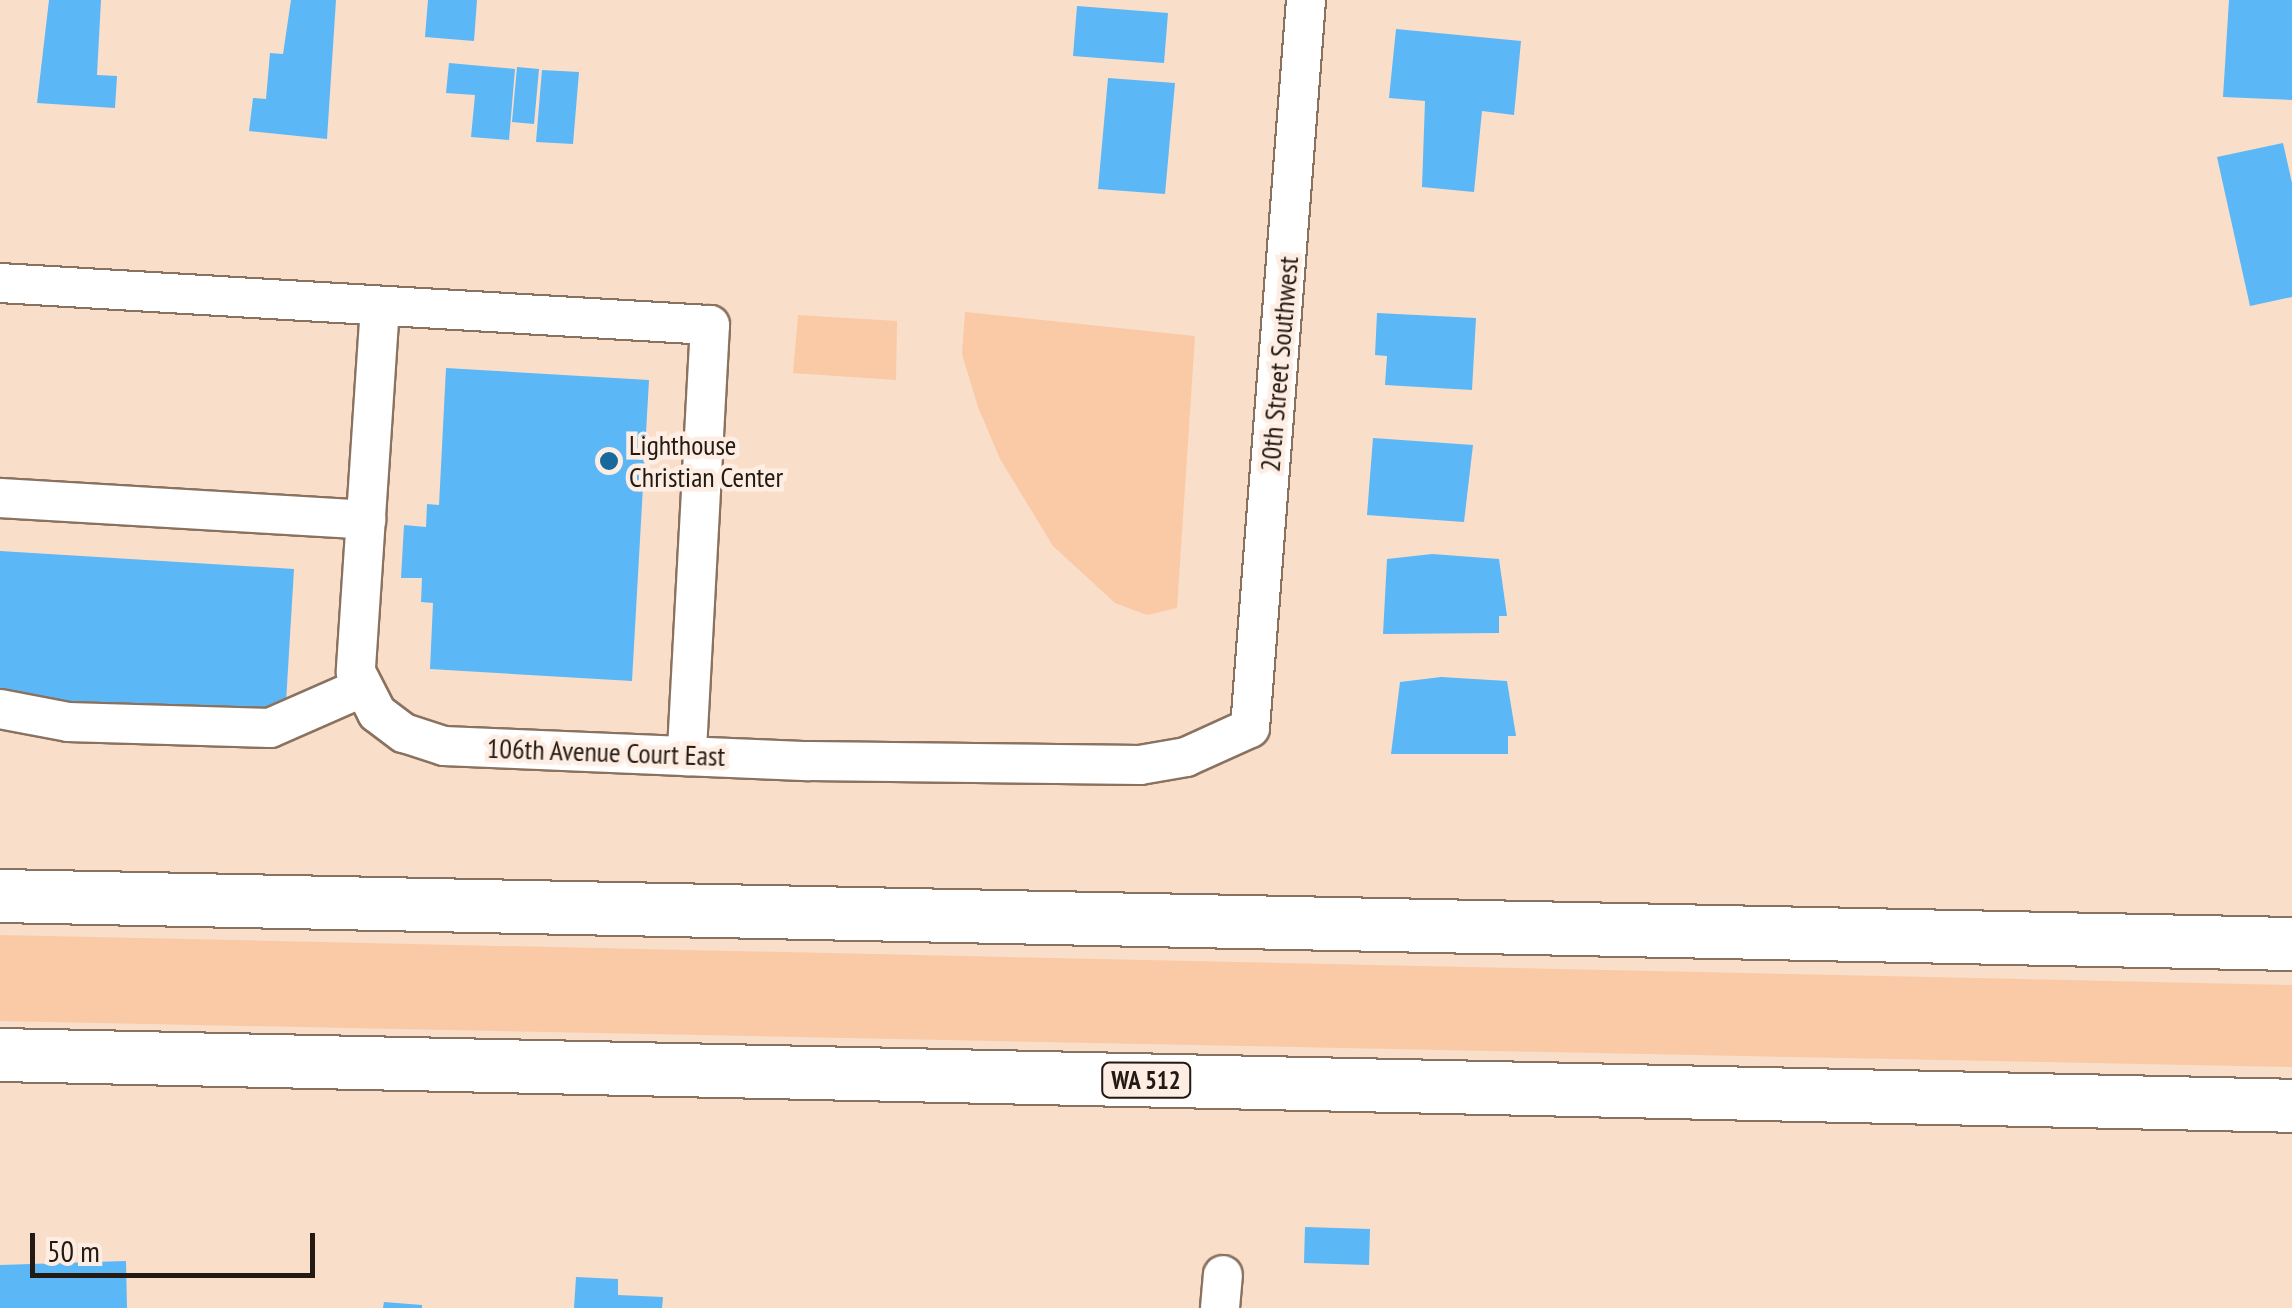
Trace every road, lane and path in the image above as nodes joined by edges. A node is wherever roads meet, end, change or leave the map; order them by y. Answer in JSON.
{"nodes":[{"id":1,"x":1306,"y":0,"type":"edge"},
{"id":2,"x":0,"y":284,"type":"edge"},
{"id":3,"x":380,"y":306,"type":"junction"},
{"id":4,"x":0,"y":498,"type":"edge"},
{"id":5,"x":366,"y":520,"type":"junction"},
{"id":6,"x":359,"y":689,"type":"junction"},
{"id":7,"x":0,"y":709,"type":"edge"},
{"id":8,"x":1250,"y":728,"type":"joint"},
{"id":9,"x":688,"y":756,"type":"junction"},
{"id":10,"x":0,"y":896,"type":"edge"},
{"id":11,"x":2292,"y":944,"type":"edge"},
{"id":12,"x":0,"y":1054,"type":"edge"},
{"id":13,"x":2292,"y":1106,"type":"edge"}],
"edges":[{"from":1,"to":8,"type":"street","name":"20th Street Southwest"},
{"from":2,"to":3,"type":"street"},
{"from":3,"to":5,"type":"street"},
{"from":3,"to":9,"type":"street"},
{"from":4,"to":5,"type":"street"},
{"from":5,"to":6,"type":"street"},
{"from":6,"to":7,"type":"street"},
{"from":6,"to":9,"type":"street","name":"106th Avenue Court East"},
{"from":8,"to":9,"type":"street","name":"106th Avenue Court East"},
{"from":10,"to":11,"type":"highway"},
{"from":12,"to":13,"type":"highway","number":"WA 512"}]}
